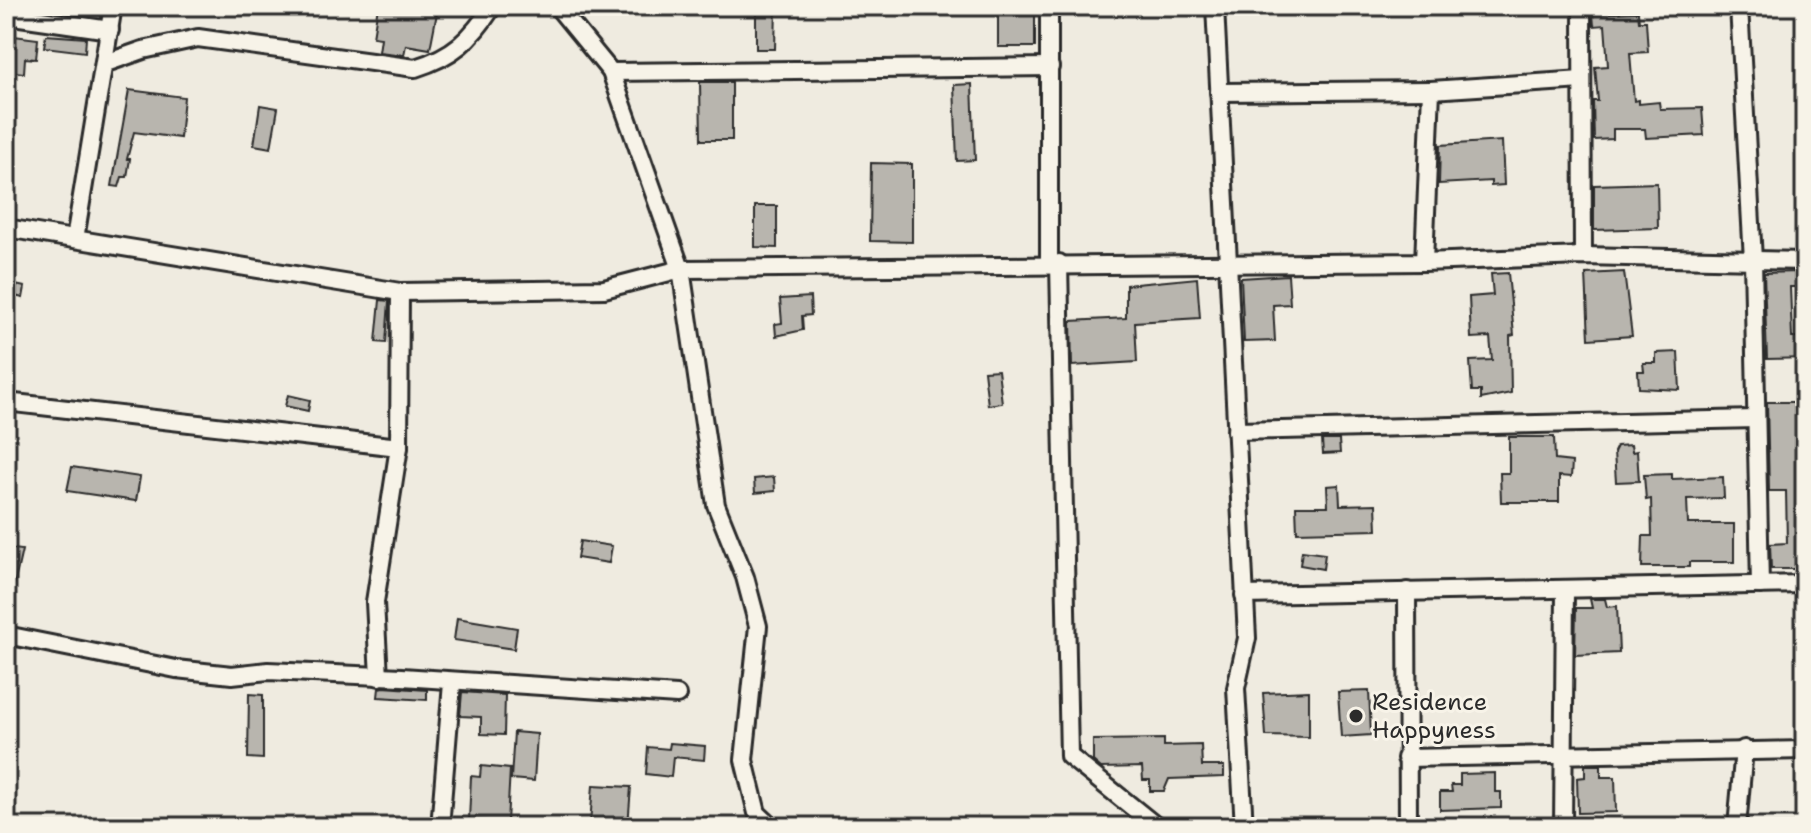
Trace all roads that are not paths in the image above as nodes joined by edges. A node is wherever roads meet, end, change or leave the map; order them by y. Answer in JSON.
{"nodes":[{"id":1,"x":113,"y":6,"type":"edge"},
{"id":2,"x":493,"y":6,"type":"edge"},
{"id":3,"x":557,"y":6,"type":"edge"},
{"id":4,"x":1049,"y":6,"type":"edge"},
{"id":5,"x":1215,"y":6,"type":"edge"},
{"id":6,"x":1582,"y":6,"type":"edge"},
{"id":7,"x":1739,"y":6,"type":"edge"},
{"id":8,"x":6,"y":15,"type":"edge"},
{"id":9,"x":110,"y":30,"type":"junction"},
{"id":10,"x":106,"y":63,"type":"junction"},
{"id":11,"x":1050,"y":67,"type":"junction"},
{"id":12,"x":611,"y":72,"type":"junction"},
{"id":13,"x":1582,"y":80,"type":"junction"},
{"id":14,"x":1431,"y":90,"type":"junction"},
{"id":15,"x":1219,"y":92,"type":"junction"},
{"id":16,"x":6,"y":228,"type":"edge"},
{"id":17,"x":75,"y":239,"type":"junction"},
{"id":18,"x":1583,"y":256,"type":"junction"},
{"id":19,"x":1753,"y":260,"type":"junction"},
{"id":20,"x":1805,"y":261,"type":"edge"},
{"id":21,"x":1424,"y":262,"type":"junction"},
{"id":22,"x":1054,"y":263,"type":"junction"},
{"id":23,"x":1227,"y":264,"type":"junction"},
{"id":24,"x":681,"y":269,"type":"junction"},
{"id":25,"x":400,"y":292,"type":"junction"},
{"id":26,"x":6,"y":402,"type":"edge"},
{"id":27,"x":1756,"y":419,"type":"junction"},
{"id":28,"x":1236,"y":431,"type":"junction"},
{"id":29,"x":399,"y":447,"type":"junction"},
{"id":30,"x":1805,"y":584,"type":"edge"},
{"id":31,"x":1760,"y":585,"type":"junction"},
{"id":32,"x":1565,"y":589,"type":"junction"},
{"id":33,"x":1407,"y":591,"type":"junction"},
{"id":34,"x":1244,"y":595,"type":"junction"},
{"id":35,"x":6,"y":635,"type":"edge"},
{"id":36,"x":379,"y":677,"type":"junction"},
{"id":37,"x":452,"y":683,"type":"junction"},
{"id":38,"x":677,"y":695,"type":"dead end"},
{"id":39,"x":1744,"y":749,"type":"junction"},
{"id":40,"x":1805,"y":750,"type":"edge"},
{"id":41,"x":1567,"y":755,"type":"junction"},
{"id":42,"x":1406,"y":758,"type":"junction"},
{"id":43,"x":440,"y":827,"type":"edge"},
{"id":44,"x":772,"y":827,"type":"edge"},
{"id":45,"x":1157,"y":827,"type":"edge"},
{"id":46,"x":1244,"y":827,"type":"edge"},
{"id":47,"x":1408,"y":827,"type":"edge"},
{"id":48,"x":1563,"y":827,"type":"edge"},
{"id":49,"x":1737,"y":827,"type":"edge"}],
"edges":[{"from":1,"to":9,"type":"street"},
{"from":2,"to":10,"type":"street"},
{"from":3,"to":12,"type":"street"},
{"from":4,"to":11,"type":"street"},
{"from":5,"to":15,"type":"street"},
{"from":6,"to":13,"type":"street"},
{"from":7,"to":19,"type":"street"},
{"from":8,"to":9,"type":"street"},
{"from":9,"to":10,"type":"street"},
{"from":10,"to":17,"type":"street"},
{"from":11,"to":12,"type":"street"},
{"from":11,"to":22,"type":"street"},
{"from":12,"to":24,"type":"street"},
{"from":13,"to":14,"type":"street"},
{"from":13,"to":18,"type":"street"},
{"from":14,"to":15,"type":"street"},
{"from":14,"to":21,"type":"street"},
{"from":15,"to":23,"type":"street"},
{"from":16,"to":17,"type":"street"},
{"from":17,"to":25,"type":"street"},
{"from":18,"to":19,"type":"street"},
{"from":18,"to":21,"type":"street"},
{"from":19,"to":20,"type":"street"},
{"from":19,"to":27,"type":"street"},
{"from":21,"to":23,"type":"street"},
{"from":22,"to":23,"type":"street"},
{"from":22,"to":24,"type":"street"},
{"from":22,"to":45,"type":"street"},
{"from":23,"to":28,"type":"street"},
{"from":24,"to":25,"type":"street"},
{"from":24,"to":44,"type":"street"},
{"from":25,"to":29,"type":"street"},
{"from":26,"to":29,"type":"street"},
{"from":27,"to":28,"type":"street"},
{"from":27,"to":31,"type":"street"},
{"from":28,"to":34,"type":"street"},
{"from":29,"to":36,"type":"street"},
{"from":30,"to":31,"type":"street"},
{"from":31,"to":32,"type":"street"},
{"from":32,"to":33,"type":"street"},
{"from":32,"to":41,"type":"street"},
{"from":33,"to":34,"type":"street"},
{"from":33,"to":42,"type":"street"},
{"from":34,"to":46,"type":"street"},
{"from":35,"to":36,"type":"street"},
{"from":36,"to":37,"type":"street"},
{"from":37,"to":38,"type":"street"},
{"from":37,"to":43,"type":"street"},
{"from":39,"to":40,"type":"street"},
{"from":39,"to":41,"type":"street"},
{"from":39,"to":49,"type":"street"},
{"from":41,"to":42,"type":"street"},
{"from":41,"to":48,"type":"street"},
{"from":42,"to":47,"type":"street"}]}
